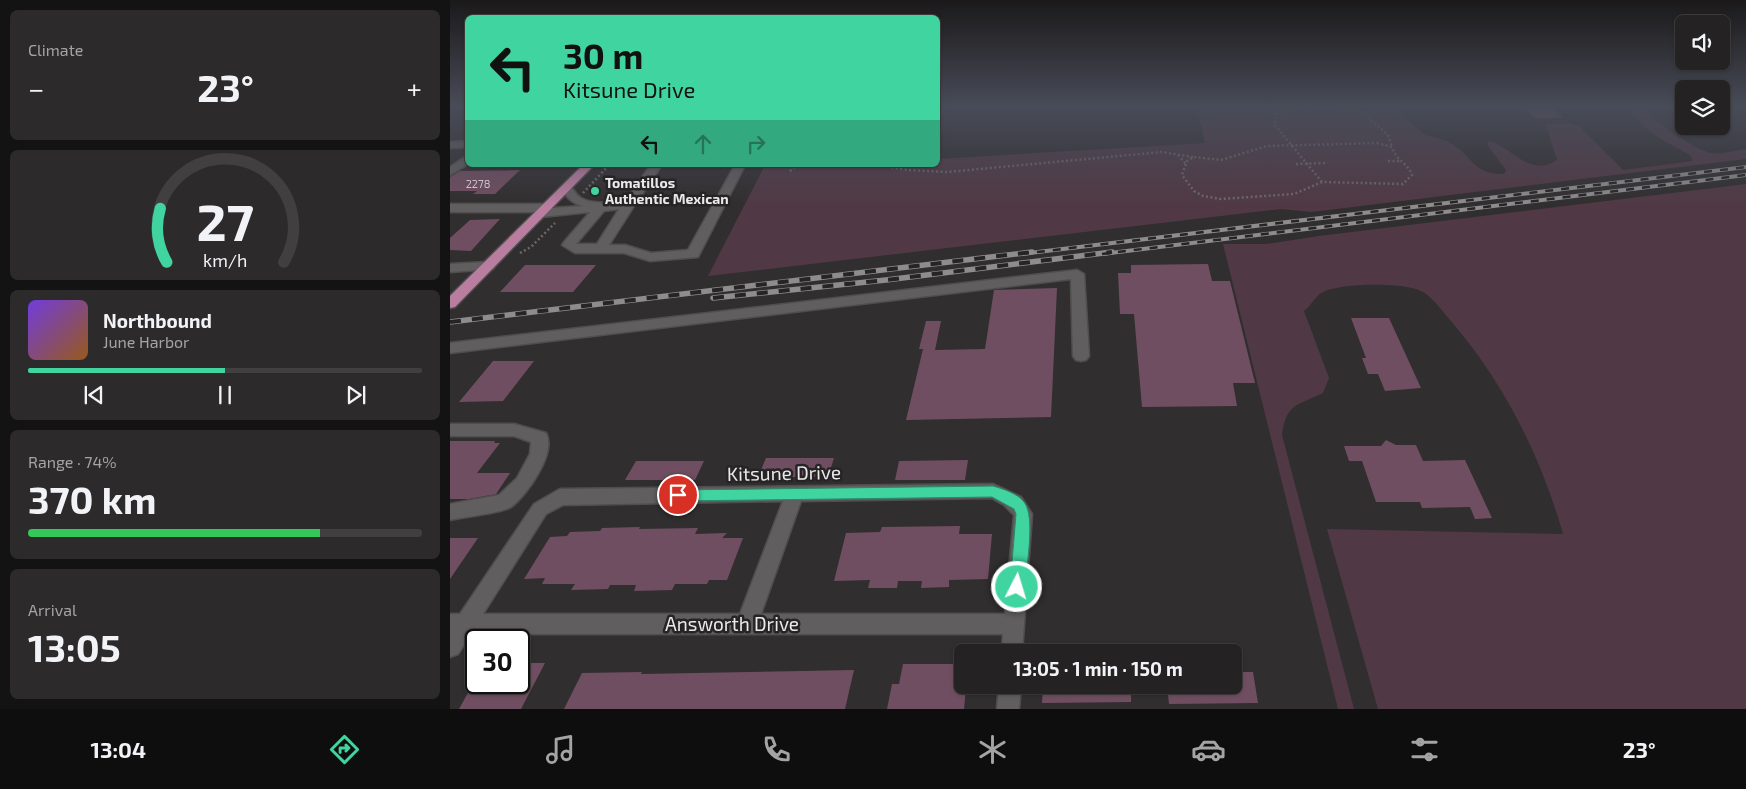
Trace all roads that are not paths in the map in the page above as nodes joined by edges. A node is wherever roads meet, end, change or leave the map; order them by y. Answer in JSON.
{"nodes":[{"id":1,"x":465,"y":144,"type":"edge"},
{"id":2,"x":450,"y":146,"type":"edge"},
{"id":3,"x":465,"y":160,"type":"edge"},
{"id":4,"x":587,"y":167,"type":"edge"},
{"id":5,"x":656,"y":167,"type":"edge"},
{"id":6,"x":739,"y":167,"type":"edge"},
{"id":7,"x":450,"y":172,"type":"edge"},
{"id":8,"x":566,"y":188,"type":"junction"},
{"id":9,"x":628,"y":205,"type":"junction"},
{"id":10,"x":602,"y":206,"type":"junction"},
{"id":11,"x":450,"y":208,"type":"edge"},
{"id":12,"x":544,"y":210,"type":"junction"},
{"id":13,"x":601,"y":248,"type":"junction"},
{"id":14,"x":488,"y":266,"type":"junction"},
{"id":15,"x":450,"y":268,"type":"edge"},
{"id":16,"x":450,"y":304,"type":"edge"},
{"id":17,"x":450,"y":348,"type":"edge"},
{"id":18,"x":1081,"y":356,"type":"dead end"},
{"id":19,"x":450,"y":430,"type":"edge"},
{"id":20,"x":795,"y":494,"type":"junction"},
{"id":21,"x":450,"y":512,"type":"edge"},
{"id":22,"x":458,"y":624,"type":"edge"},
{"id":23,"x":747,"y":624,"type":"junction"},
{"id":24,"x":1014,"y":624,"type":"junction"},
{"id":25,"x":1013,"y":644,"type":"edge"},
{"id":26,"x":450,"y":647,"type":"edge"},
{"id":27,"x":1009,"y":694,"type":"edge"},
{"id":28,"x":1008,"y":709,"type":"edge"}],
"edges":[{"from":1,"to":2,"type":"street"},
{"from":3,"to":7,"type":"street"},
{"from":4,"to":8,"type":"main road"},
{"from":5,"to":9,"type":"street"},
{"from":6,"to":13,"type":"street"},
{"from":8,"to":10,"type":"street"},
{"from":8,"to":12,"type":"main road"},
{"from":9,"to":10,"type":"street"},
{"from":9,"to":13,"type":"street"},
{"from":10,"to":12,"type":"street"},
{"from":10,"to":13,"type":"street"},
{"from":11,"to":12,"type":"street"},
{"from":12,"to":14,"type":"main road"},
{"from":14,"to":15,"type":"street"},
{"from":14,"to":16,"type":"main road"},
{"from":17,"to":18,"type":"street"},
{"from":19,"to":21,"type":"street"},
{"from":20,"to":22,"type":"street","name":"Kitsune Drive"},
{"from":20,"to":23,"type":"street"},
{"from":20,"to":24,"type":"street","name":"Kitsune Drive"},
{"from":22,"to":23,"type":"street","name":"Answorth Drive"},
{"from":22,"to":26,"type":"street"},
{"from":23,"to":24,"type":"street","name":"Answorth Drive"},
{"from":24,"to":25,"type":"street"},
{"from":27,"to":28,"type":"street"}]}
